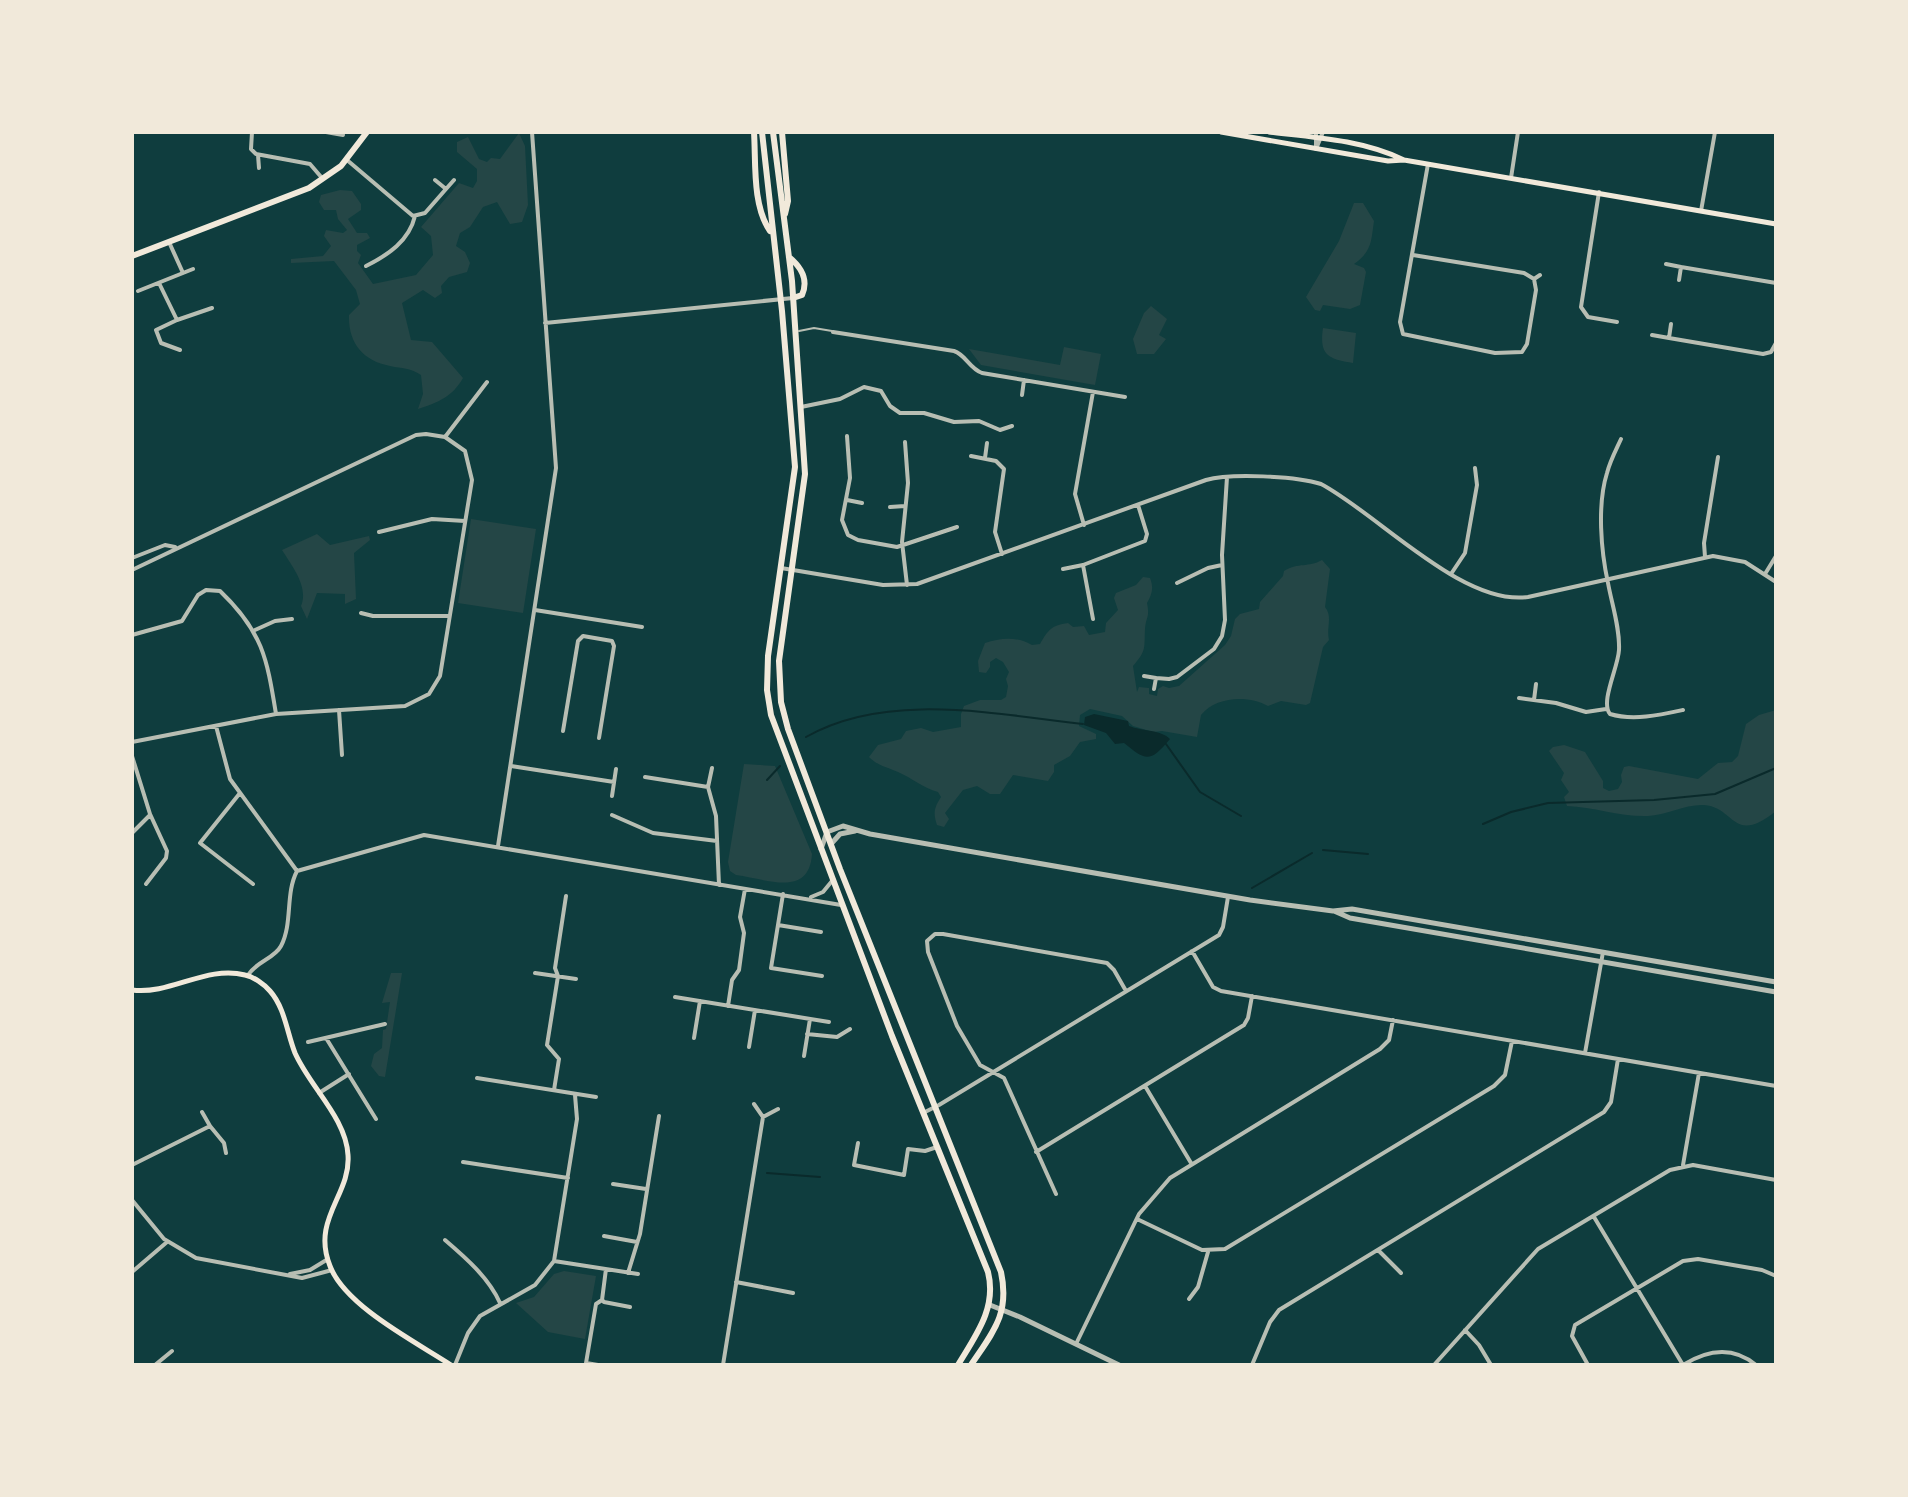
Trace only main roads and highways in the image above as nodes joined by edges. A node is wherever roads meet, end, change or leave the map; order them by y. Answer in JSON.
{"nodes":[{"id":1,"x":367,"y":132,"type":"edge"},
{"id":2,"x":754,"y":132,"type":"edge"},
{"id":3,"x":762,"y":132,"type":"edge"},
{"id":4,"x":773,"y":132,"type":"edge"},
{"id":5,"x":782,"y":132,"type":"edge"},
{"id":6,"x":1221,"y":132,"type":"edge"},
{"id":7,"x":1269,"y":132,"type":"edge"},
{"id":8,"x":1319,"y":135,"type":"edge"},
{"id":9,"x":1404,"y":160,"type":"junction"},
{"id":10,"x":784,"y":222,"type":"junction"},
{"id":11,"x":1776,"y":224,"type":"edge"},
{"id":12,"x":772,"y":234,"type":"junction"},
{"id":13,"x":132,"y":256,"type":"edge"},
{"id":14,"x":789,"y":257,"type":"junction"},
{"id":15,"x":793,"y":298,"type":"junction"},
{"id":16,"x":132,"y":990,"type":"edge"},
{"id":17,"x":923,"y":1081,"type":"junction"},
{"id":18,"x":915,"y":1092,"type":"junction"},
{"id":19,"x":453,"y":1365,"type":"edge"},
{"id":20,"x":958,"y":1365,"type":"edge"},
{"id":21,"x":971,"y":1365,"type":"edge"}],
"edges":[{"from":1,"to":13,"type":"main road"},
{"from":2,"to":12,"type":"main road"},
{"from":3,"to":12,"type":"main road"},
{"from":4,"to":10,"type":"main road"},
{"from":5,"to":10,"type":"main road"},
{"from":6,"to":9,"type":"main road"},
{"from":7,"to":8,"type":"main road"},
{"from":8,"to":9,"type":"main road"},
{"from":9,"to":11,"type":"main road"},
{"from":10,"to":14,"type":"main road"},
{"from":12,"to":18,"type":"main road"},
{"from":14,"to":15,"type":"main road"},
{"from":14,"to":15,"type":"main road"},
{"from":15,"to":17,"type":"main road"},
{"from":16,"to":19,"type":"main road"},
{"from":17,"to":18,"type":"main road"},
{"from":17,"to":21,"type":"main road"},
{"from":18,"to":20,"type":"main road"}]}
